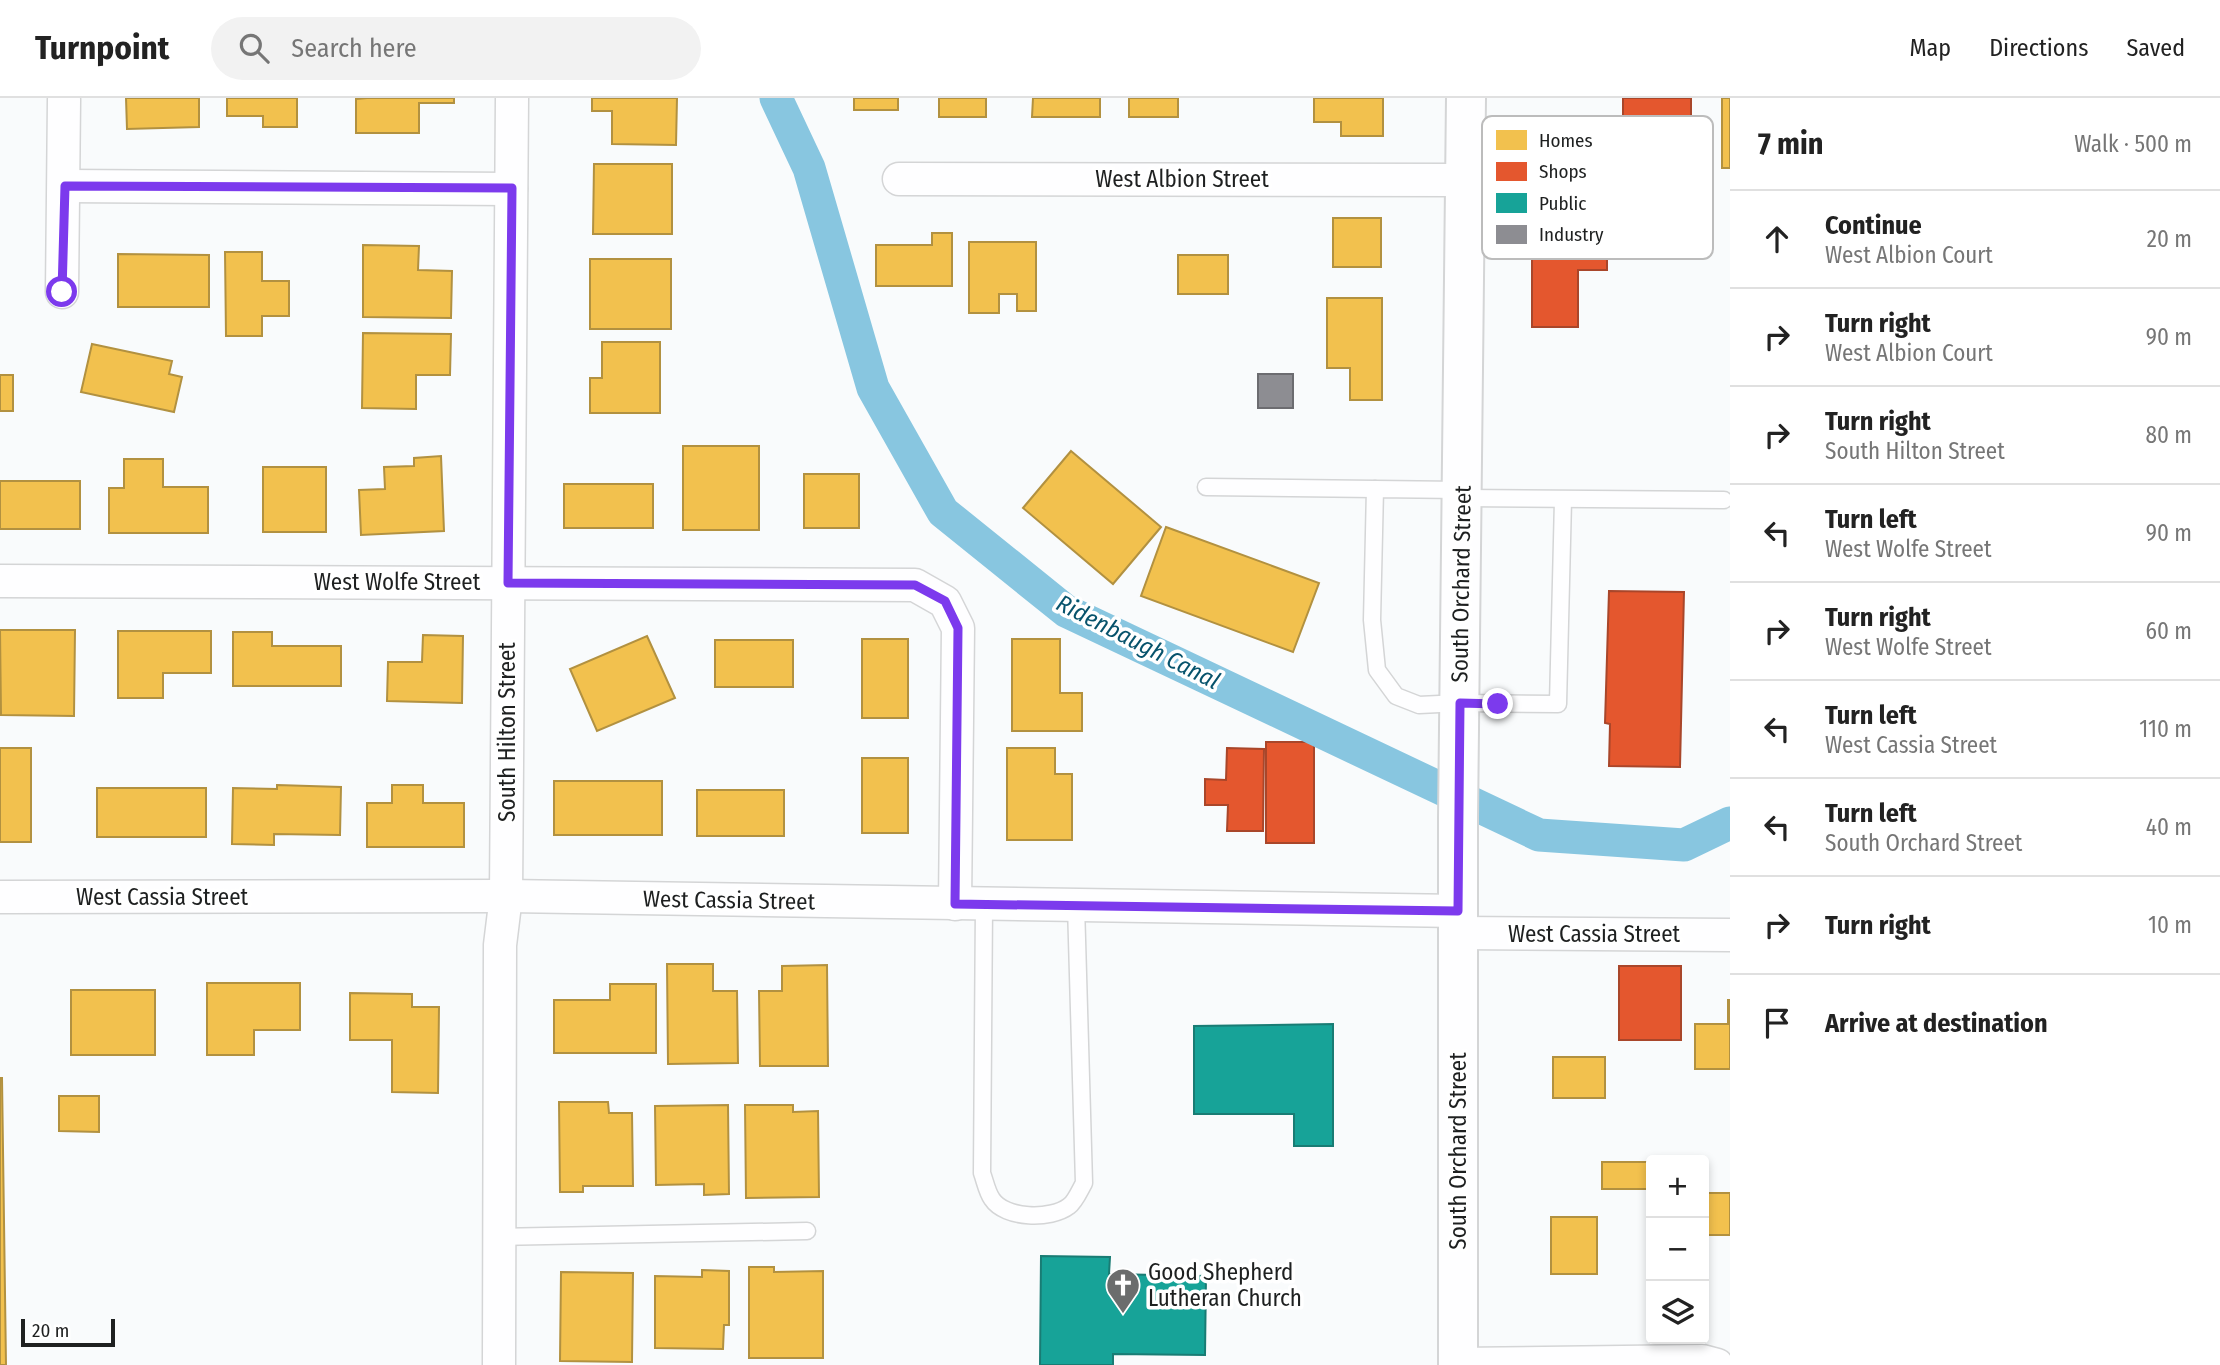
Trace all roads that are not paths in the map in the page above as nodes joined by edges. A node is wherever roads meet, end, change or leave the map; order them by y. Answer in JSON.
{"nodes":[{"id":1,"x":512,"y":98,"type":"edge"},
{"id":2,"x":1466,"y":98,"type":"edge"},
{"id":3,"x":64,"y":100,"type":"dead end"},
{"id":4,"x":899,"y":178,"type":"dead end"},
{"id":5,"x":1465,"y":180,"type":"junction"},
{"id":6,"x":65,"y":186,"type":"junction"},
{"id":7,"x":512,"y":188,"type":"junction"},
{"id":8,"x":62,"y":292,"type":"dead end"},
{"id":9,"x":1206,"y":487,"type":"dead end"},
{"id":10,"x":1375,"y":489,"type":"junction"},
{"id":11,"x":1462,"y":494,"type":"junction"},
{"id":12,"x":1563,"y":500,"type":"junction"},
{"id":13,"x":1724,"y":500,"type":"dead end"},
{"id":14,"x":0,"y":581,"type":"edge"},
{"id":15,"x":508,"y":583,"type":"junction"},
{"id":16,"x":1460,"y":703,"type":"junction"},
{"id":17,"x":506,"y":896,"type":"junction"},
{"id":18,"x":0,"y":897,"type":"edge"},
{"id":19,"x":970,"y":904,"type":"junction"},
{"id":20,"x":1076,"y":905,"type":"junction"},
{"id":21,"x":1458,"y":922,"type":"junction"},
{"id":22,"x":1730,"y":935,"type":"edge"},
{"id":23,"x":807,"y":1231,"type":"dead end"},
{"id":24,"x":500,"y":1237,"type":"junction"},
{"id":25,"x":1458,"y":1364,"type":"edge"},
{"id":26,"x":1653,"y":1364,"type":"edge"},
{"id":27,"x":499,"y":1365,"type":"edge"},
{"id":28,"x":1717,"y":1365,"type":"edge"}],
"edges":[{"from":1,"to":7,"type":"street","name":"South Hilton Street"},
{"from":2,"to":5,"type":"main road","name":"South Orchard Street"},
{"from":3,"to":6,"type":"street"},
{"from":4,"to":5,"type":"street","name":"West Albion Street"},
{"from":5,"to":11,"type":"main road","name":"South Orchard Street"},
{"from":6,"to":7,"type":"street"},
{"from":6,"to":8,"type":"street"},
{"from":7,"to":15,"type":"street","name":"South Hilton Street"},
{"from":9,"to":10,"type":"lane"},
{"from":10,"to":11,"type":"lane"},
{"from":10,"to":16,"type":"lane"},
{"from":11,"to":12,"type":"lane"},
{"from":11,"to":16,"type":"main road","name":"South Orchard Street"},
{"from":12,"to":13,"type":"lane"},
{"from":12,"to":16,"type":"lane"},
{"from":14,"to":15,"type":"street","name":"West Wolfe Street"},
{"from":15,"to":17,"type":"street","name":"South Hilton Street"},
{"from":15,"to":19,"type":"street","name":"West Wolfe Street"},
{"from":16,"to":21,"type":"main road","name":"South Orchard Street"},
{"from":17,"to":18,"type":"street","name":"West Cassia Street"},
{"from":17,"to":19,"type":"street","name":"West Cassia Street"},
{"from":17,"to":24,"type":"street","name":"South Hilton Street"},
{"from":19,"to":20,"type":"street","name":"West Cassia Street"},
{"from":19,"to":20,"type":"lane"},
{"from":20,"to":21,"type":"street","name":"West Cassia Street"},
{"from":21,"to":22,"type":"street","name":"West Cassia Street"},
{"from":21,"to":25,"type":"main road","name":"South Orchard Street"},
{"from":23,"to":24,"type":"lane"},
{"from":24,"to":27,"type":"street","name":"South Hilton Street"},
{"from":25,"to":26,"type":"street"},
{"from":26,"to":28,"type":"street"}]}
